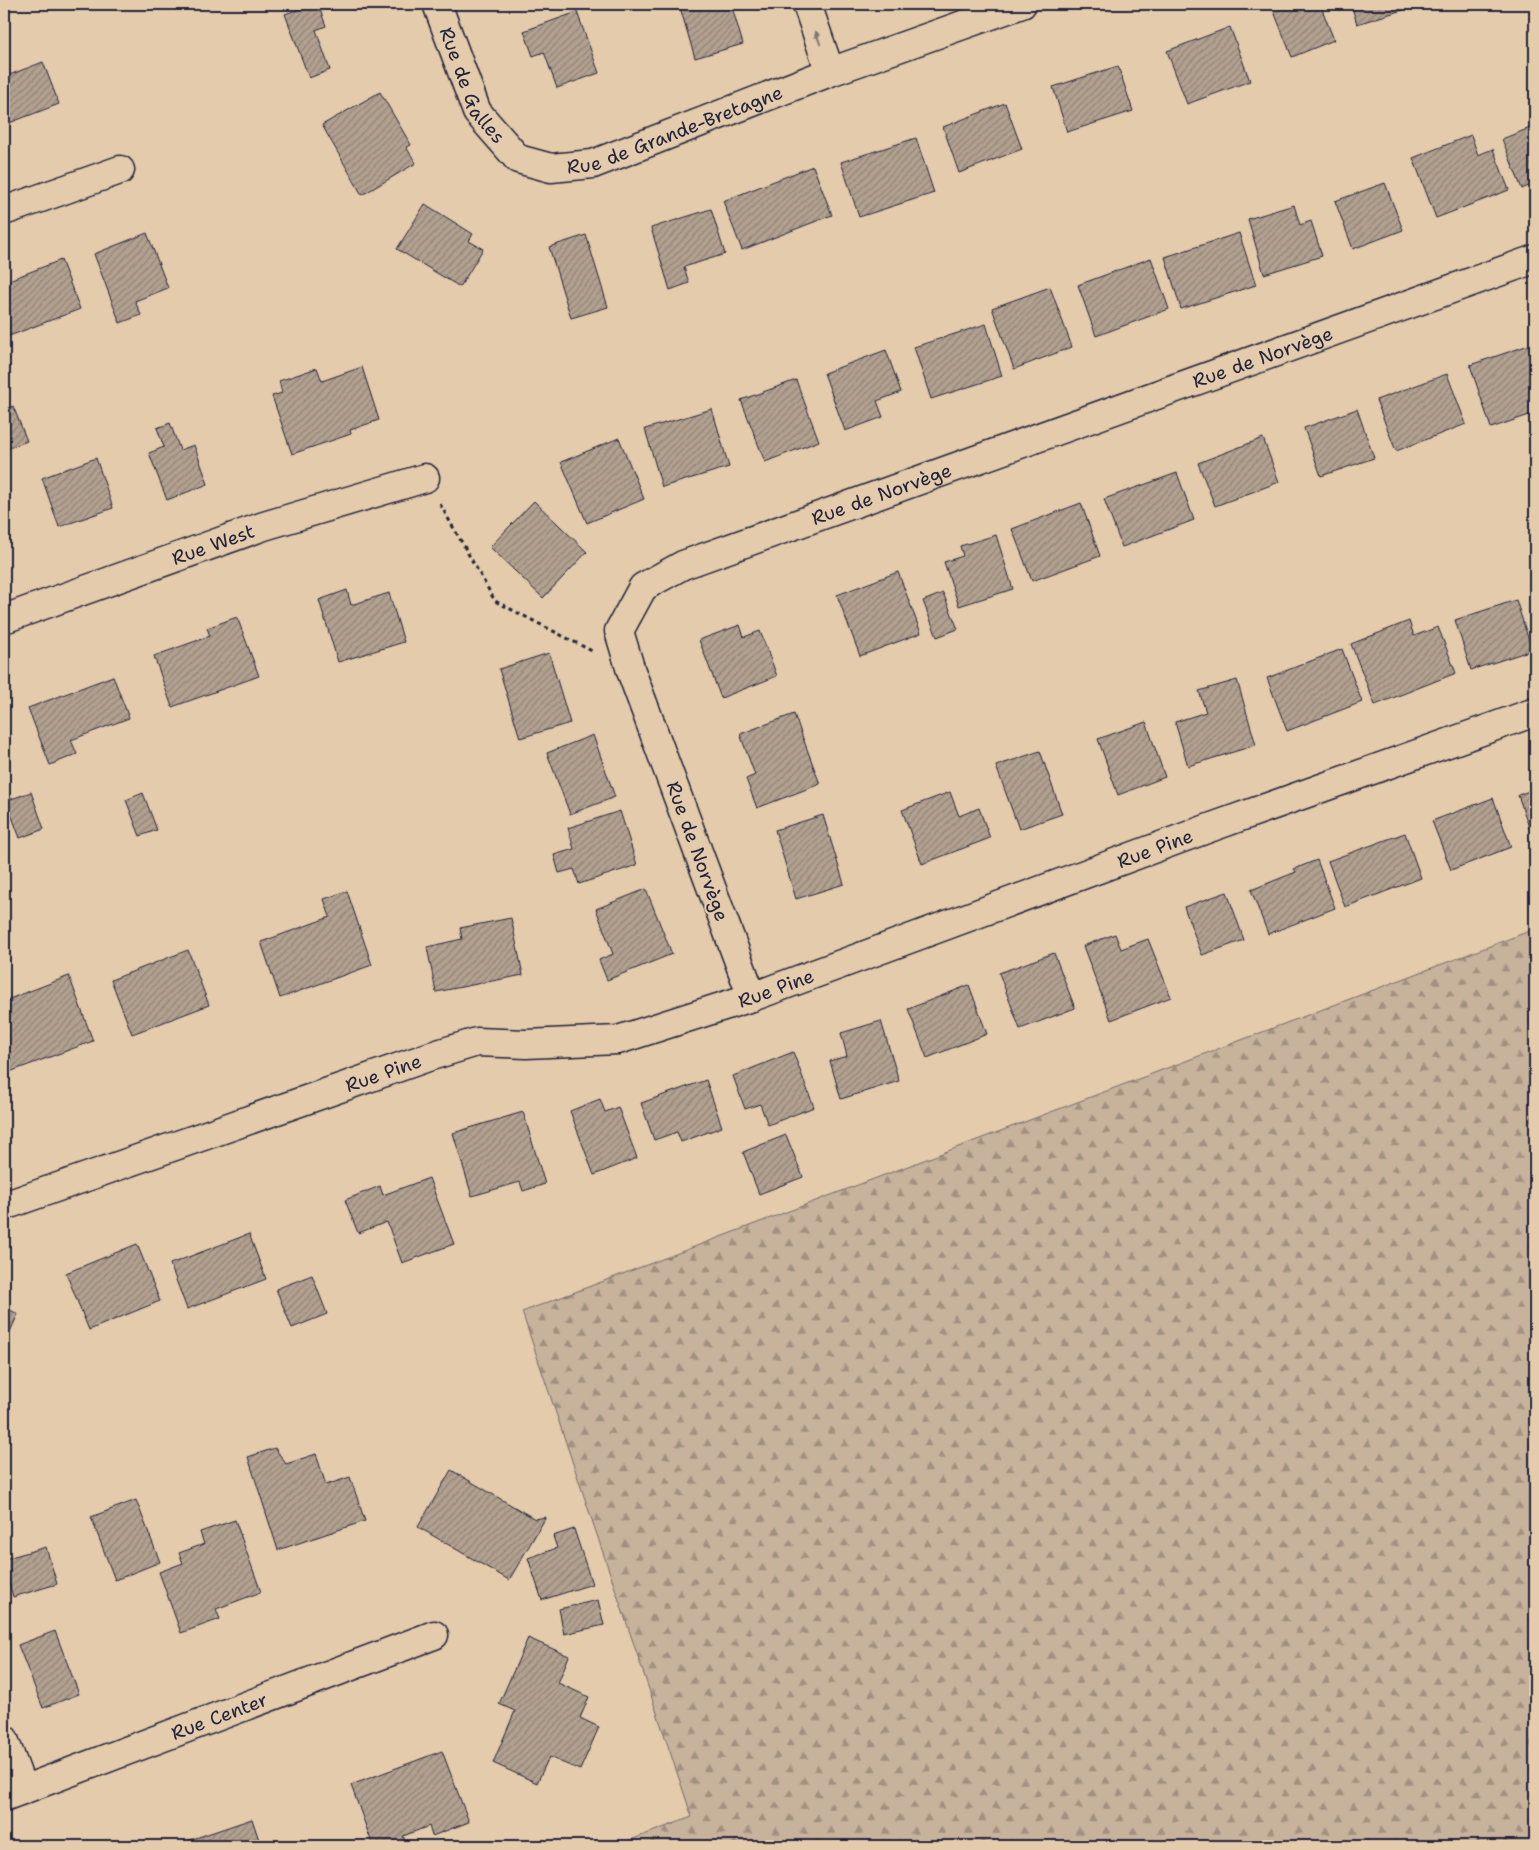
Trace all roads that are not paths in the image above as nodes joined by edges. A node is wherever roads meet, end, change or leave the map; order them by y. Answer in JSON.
{"nodes":[{"id":1,"x":437,"y":4,"type":"edge"},
{"id":2,"x":807,"y":4,"type":"edge"},
{"id":3,"x":1022,"y":4,"type":"edge"},
{"id":4,"x":978,"y":11,"type":"edge"},
{"id":5,"x":830,"y":72,"type":"junction"},
{"id":6,"x":518,"y":159,"type":"joint"},
{"id":7,"x":120,"y":170,"type":"dead end"},
{"id":8,"x":4,"y":211,"type":"edge"},
{"id":9,"x":1535,"y":259,"type":"edge"},
{"id":10,"x":425,"y":478,"type":"road end"},
{"id":11,"x":4,"y":618,"type":"edge"},
{"id":12,"x":1535,"y":712,"type":"edge"},
{"id":13,"x":752,"y":996,"type":"junction"},
{"id":14,"x":4,"y":1206,"type":"edge"},
{"id":15,"x":434,"y":1635,"type":"dead end"},
{"id":16,"x":4,"y":1739,"type":"edge"},
{"id":17,"x":14,"y":1794,"type":"edge"}],
"edges":[{"from":1,"to":6,"type":"street","name":"Rue de Galles"},
{"from":5,"to":2,"type":"street","one_way":true},
{"from":3,"to":4,"type":"street","name":"Rue de Grande-Bretagne"},
{"from":4,"to":5,"type":"street","name":"Rue de Grande-Bretagne"},
{"from":5,"to":6,"type":"street","name":"Rue de Grande-Bretagne"},
{"from":7,"to":8,"type":"street"},
{"from":9,"to":13,"type":"street","name":"Rue de Norvège"},
{"from":10,"to":11,"type":"street","name":"Rue West"},
{"from":12,"to":13,"type":"street","name":"Rue Pine"},
{"from":13,"to":14,"type":"street","name":"Rue Pine"},
{"from":15,"to":17,"type":"street","name":"Rue Center"},
{"from":16,"to":17,"type":"street"}]}
